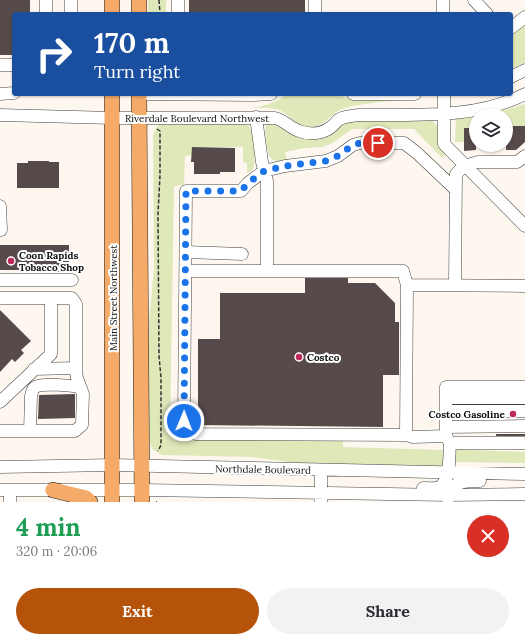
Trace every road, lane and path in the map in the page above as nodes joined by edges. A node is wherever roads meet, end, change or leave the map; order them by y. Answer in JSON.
{"nodes":[{"id":1,"x":46,"y":0,"type":"edge"},
{"id":2,"x":71,"y":0,"type":"edge"},
{"id":3,"x":112,"y":0,"type":"edge"},
{"id":4,"x":139,"y":0,"type":"edge"},
{"id":5,"x":159,"y":0,"type":"edge"},
{"id":6,"x":178,"y":0,"type":"edge"},
{"id":7,"x":315,"y":0,"type":"edge"},
{"id":8,"x":443,"y":0,"type":"edge"},
{"id":9,"x":474,"y":0,"type":"edge"},
{"id":10,"x":46,"y":12,"type":"edge"},
{"id":11,"x":71,"y":12,"type":"edge"},
{"id":12,"x":112,"y":12,"type":"edge"},
{"id":13,"x":139,"y":12,"type":"edge"},
{"id":14,"x":160,"y":12,"type":"edge"},
{"id":15,"x":178,"y":12,"type":"edge"},
{"id":16,"x":315,"y":12,"type":"edge"},
{"id":17,"x":443,"y":12,"type":"edge"},
{"id":18,"x":485,"y":12,"type":"edge"},
{"id":19,"x":525,"y":17,"type":"edge"},
{"id":20,"x":513,"y":26,"type":"edge"},
{"id":21,"x":0,"y":65,"type":"edge"},
{"id":22,"x":12,"y":65,"type":"edge"},
{"id":23,"x":525,"y":70,"type":"edge"},
{"id":24,"x":513,"y":76,"type":"edge"},
{"id":25,"x":12,"y":93,"type":"edge"},
{"id":26,"x":0,"y":94,"type":"edge"},
{"id":27,"x":525,"y":94,"type":"edge"},
{"id":28,"x":112,"y":96,"type":"edge"},
{"id":29,"x":141,"y":96,"type":"edge"},
{"id":30,"x":444,"y":96,"type":"edge"},
{"id":31,"x":444,"y":114,"type":"junction"},
{"id":32,"x":0,"y":115,"type":"edge"},
{"id":33,"x":140,"y":117,"type":"junction"},
{"id":34,"x":256,"y":117,"type":"junction"},
{"id":35,"x":113,"y":118,"type":"junction"},
{"id":36,"x":156,"y":127,"type":"dead end"},
{"id":37,"x":525,"y":156,"type":"edge"},
{"id":38,"x":464,"y":166,"type":"junction"},
{"id":39,"x":264,"y":171,"type":"junction"},
{"id":40,"x":455,"y":190,"type":"junction"},
{"id":41,"x":0,"y":206,"type":"edge"},
{"id":42,"x":525,"y":226,"type":"edge"},
{"id":43,"x":1,"y":230,"type":"edge"},
{"id":44,"x":186,"y":252,"type":"junction"},
{"id":45,"x":242,"y":254,"type":"dead end"},
{"id":46,"x":186,"y":271,"type":"junction"},
{"id":47,"x":267,"y":271,"type":"junction"},
{"id":48,"x":0,"y":280,"type":"edge"},
{"id":49,"x":72,"y":280,"type":"dead end"},
{"id":50,"x":407,"y":285,"type":"junction"},
{"id":51,"x":455,"y":286,"type":"junction"},
{"id":52,"x":525,"y":286,"type":"edge"},
{"id":53,"x":0,"y":298,"type":"edge"},
{"id":54,"x":51,"y":298,"type":"junction"},
{"id":55,"x":76,"y":368,"type":"junction"},
{"id":56,"x":34,"y":369,"type":"junction"},
{"id":57,"x":525,"y":387,"type":"edge"},
{"id":58,"x":81,"y":388,"type":"junction"},
{"id":59,"x":446,"y":393,"type":"junction"},
{"id":60,"x":525,"y":398,"type":"edge"},
{"id":61,"x":0,"y":402,"type":"edge"},
{"id":62,"x":446,"y":411,"type":"junction"},
{"id":63,"x":525,"y":411,"type":"edge"},
{"id":64,"x":525,"y":426,"type":"edge"},
{"id":65,"x":0,"y":431,"type":"edge"},
{"id":66,"x":30,"y":431,"type":"junction"},
{"id":67,"x":406,"y":435,"type":"junction"},
{"id":68,"x":448,"y":435,"type":"junction"},
{"id":69,"x":525,"y":444,"type":"edge"},
{"id":70,"x":158,"y":451,"type":"dead end"},
{"id":71,"x":113,"y":465,"type":"junction"},
{"id":72,"x":142,"y":466,"type":"junction"},
{"id":73,"x":0,"y":467,"type":"edge"},
{"id":74,"x":321,"y":470,"type":"junction"},
{"id":75,"x":449,"y":472,"type":"junction"},
{"id":76,"x":499,"y":473,"type":"junction"},
{"id":77,"x":525,"y":474,"type":"edge"},
{"id":78,"x":5,"y":490,"type":"edge"},
{"id":79,"x":53,"y":490,"type":"junction"},
{"id":80,"x":385,"y":494,"type":"junction"},
{"id":81,"x":525,"y":494,"type":"edge"},
{"id":82,"x":112,"y":496,"type":"edge"},
{"id":83,"x":142,"y":496,"type":"edge"},
{"id":84,"x":321,"y":497,"type":"edge"},
{"id":85,"x":448,"y":499,"type":"edge"},
{"id":86,"x":10,"y":502,"type":"edge"},
{"id":87,"x":90,"y":502,"type":"edge"}],
"edges":[{"from":1,"to":10,"type":"street"},
{"from":2,"to":11,"type":"street"},
{"from":3,"to":12,"type":"main road"},
{"from":4,"to":13,"type":"main road"},
{"from":5,"to":14,"type":"path"},
{"from":6,"to":15,"type":"street"},
{"from":7,"to":16,"type":"street"},
{"from":8,"to":17,"type":"street"},
{"from":9,"to":18,"type":"street"},
{"from":19,"to":20,"type":"street"},
{"from":21,"to":22,"type":"street"},
{"from":23,"to":24,"type":"street"},
{"from":25,"to":26,"type":"street"},
{"from":27,"to":31,"type":"street","name":"Riverdale Boulevard Northwest"},
{"from":28,"to":35,"type":"main road","name":"Main Street Northwest"},
{"from":29,"to":33,"type":"main road"},
{"from":30,"to":31,"type":"street"},
{"from":31,"to":34,"type":"street","name":"Riverdale Boulevard Northwest"},
{"from":31,"to":38,"type":"street"},
{"from":32,"to":35,"type":"street","name":"Riverdale Boulevard Northwest"},
{"from":33,"to":34,"type":"street","name":"Riverdale Boulevard Northwest"},
{"from":33,"to":35,"type":"street","name":"Riverdale Boulevard Northwest"},
{"from":33,"to":72,"type":"main road"},
{"from":34,"to":39,"type":"street"},
{"from":35,"to":71,"type":"main road","name":"Main Street Northwest"},
{"from":36,"to":70,"type":"path"},
{"from":37,"to":38,"type":"street"},
{"from":38,"to":40,"type":"street"},
{"from":38,"to":42,"type":"street"},
{"from":39,"to":40,"type":"street"},
{"from":39,"to":44,"type":"street"},
{"from":39,"to":47,"type":"street"},
{"from":40,"to":51,"type":"street"},
{"from":41,"to":43,"type":"street"},
{"from":44,"to":45,"type":"street"},
{"from":44,"to":46,"type":"street"},
{"from":46,"to":47,"type":"street"},
{"from":46,"to":67,"type":"street"},
{"from":47,"to":50,"type":"street"},
{"from":48,"to":49,"type":"street"},
{"from":50,"to":51,"type":"street"},
{"from":50,"to":67,"type":"street"},
{"from":51,"to":52,"type":"street"},
{"from":53,"to":54,"type":"street"},
{"from":54,"to":55,"type":"street"},
{"from":54,"to":56,"type":"street"},
{"from":55,"to":56,"type":"street"},
{"from":55,"to":58,"type":"street"},
{"from":56,"to":61,"type":"street"},
{"from":57,"to":59,"type":"street"},
{"from":58,"to":66,"type":"street"},
{"from":58,"to":66,"type":"street"},
{"from":59,"to":60,"type":"street"},
{"from":59,"to":62,"type":"street"},
{"from":62,"to":63,"type":"street"},
{"from":62,"to":68,"type":"street"},
{"from":64,"to":68,"type":"street"},
{"from":65,"to":66,"type":"street"},
{"from":67,"to":68,"type":"street"},
{"from":68,"to":69,"type":"street"},
{"from":68,"to":75,"type":"street"},
{"from":71,"to":72,"type":"street","name":"Northdale Boulevard"},
{"from":71,"to":73,"type":"street","name":"Northdale Boulevard"},
{"from":71,"to":82,"type":"main road","name":"Main Street Northwest"},
{"from":72,"to":74,"type":"street","name":"Northdale Boulevard"},
{"from":72,"to":83,"type":"main road"},
{"from":74,"to":75,"type":"street","name":"Northdale Boulevard"},
{"from":74,"to":84,"type":"street"},
{"from":75,"to":76,"type":"street","name":"Northdale Boulevard"},
{"from":75,"to":80,"type":"street"},
{"from":76,"to":77,"type":"street","name":"Northdale Boulevard"},
{"from":76,"to":85,"type":"street"},
{"from":78,"to":79,"type":"street"},
{"from":78,"to":86,"type":"street"},
{"from":79,"to":82,"type":"street"},
{"from":79,"to":87,"type":"main road"},
{"from":80,"to":84,"type":"street"},
{"from":80,"to":85,"type":"street"},
{"from":81,"to":85,"type":"street"},
{"from":82,"to":83,"type":"street"},
{"from":83,"to":84,"type":"street"}]}
